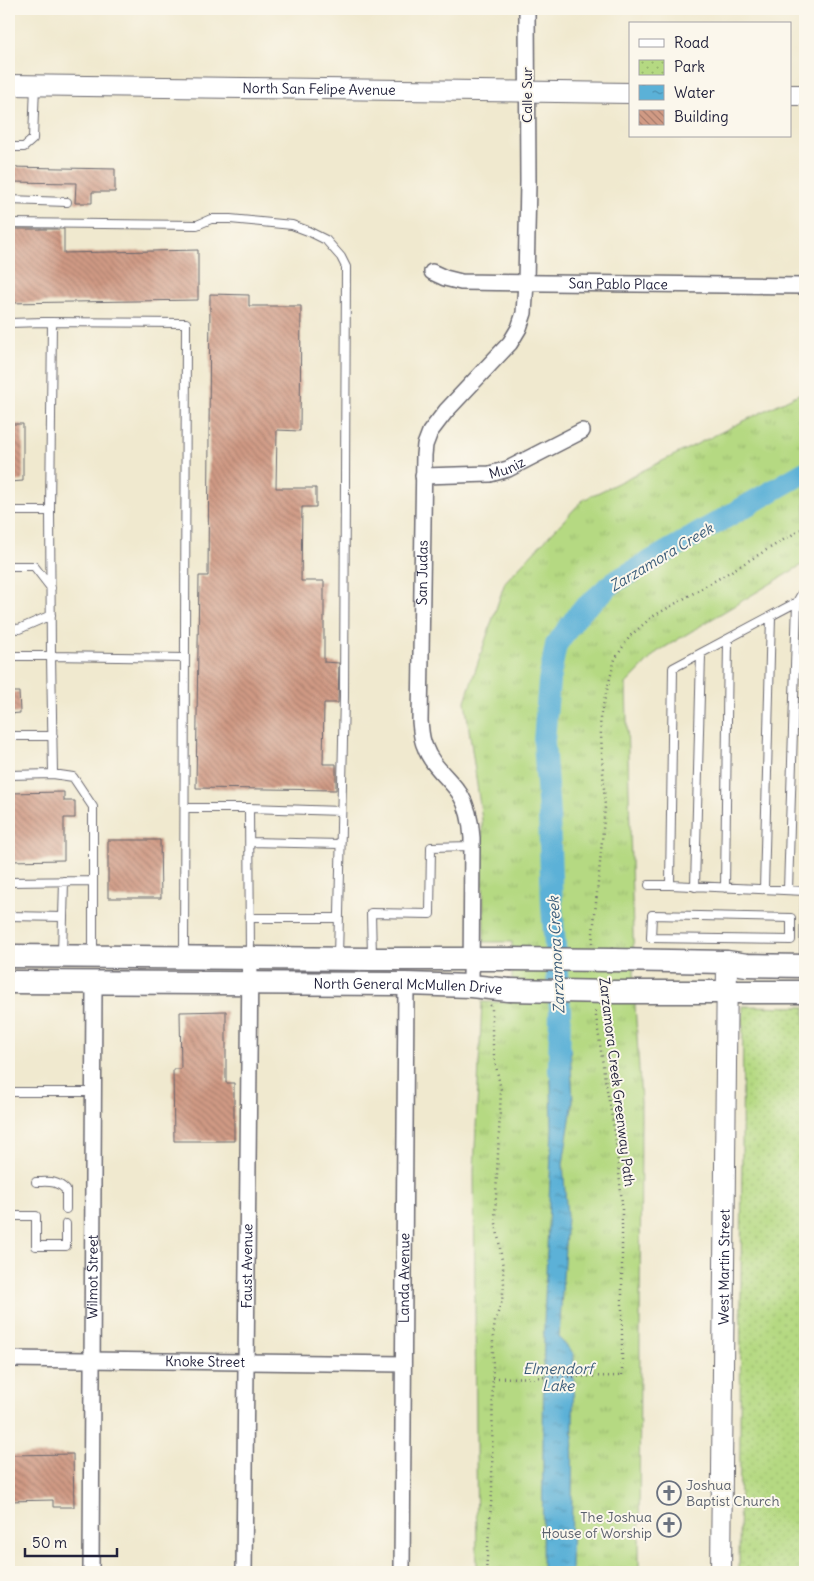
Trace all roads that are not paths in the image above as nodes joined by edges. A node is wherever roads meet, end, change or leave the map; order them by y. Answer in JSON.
{"nodes":[{"id":1,"x":527,"y":9,"type":"edge"},
{"id":2,"x":9,"y":85,"type":"edge"},
{"id":3,"x":35,"y":86,"type":"junction"},
{"id":4,"x":527,"y":92,"type":"junction"},
{"id":5,"x":629,"y":93,"type":"edge"},
{"id":6,"x":792,"y":95,"type":"edge"},
{"id":7,"x":805,"y":95,"type":"edge"},
{"id":8,"x":9,"y":147,"type":"edge"},
{"id":9,"x":528,"y":182,"type":"joint"},
{"id":10,"x":9,"y":200,"type":"edge"},
{"id":11,"x":67,"y":202,"type":"dead end"},
{"id":12,"x":9,"y":223,"type":"edge"},
{"id":13,"x":432,"y":272,"type":"dead end"},
{"id":14,"x":526,"y":283,"type":"junction"},
{"id":15,"x":805,"y":286,"type":"edge"},
{"id":16,"x":52,"y":322,"type":"junction"},
{"id":17,"x":9,"y":323,"type":"edge"},
{"id":18,"x":582,"y":431,"type":"dead end"},
{"id":19,"x":423,"y":476,"type":"junction"},
{"id":20,"x":9,"y":511,"type":"edge"},
{"id":21,"x":50,"y":511,"type":"junction"},
{"id":22,"x":9,"y":566,"type":"edge"},
{"id":23,"x":51,"y":588,"type":"junction"},
{"id":24,"x":805,"y":588,"type":"edge"},
{"id":25,"x":798,"y":602,"type":"junction"},
{"id":26,"x":51,"y":615,"type":"junction"},
{"id":27,"x":770,"y":616,"type":"junction"},
{"id":28,"x":9,"y":628,"type":"edge"},
{"id":29,"x":728,"y":639,"type":"junction"},
{"id":30,"x":701,"y":654,"type":"junction"},
{"id":31,"x":9,"y":656,"type":"edge"},
{"id":32,"x":51,"y":656,"type":"junction"},
{"id":33,"x":185,"y":658,"type":"junction"},
{"id":34,"x":9,"y":736,"type":"edge"},
{"id":35,"x":53,"y":736,"type":"junction"},
{"id":36,"x":53,"y":774,"type":"junction"},
{"id":37,"x":9,"y":775,"type":"edge"},
{"id":38,"x":185,"y":808,"type":"junction"},
{"id":39,"x":249,"y":808,"type":"junction"},
{"id":40,"x":341,"y":811,"type":"junction"},
{"id":41,"x":250,"y":842,"type":"junction"},
{"id":42,"x":340,"y":844,"type":"junction"},
{"id":43,"x":472,"y":846,"type":"junction"},
{"id":44,"x":93,"y":880,"type":"junction"},
{"id":45,"x":64,"y":881,"type":"junction"},
{"id":46,"x":9,"y":882,"type":"edge"},
{"id":47,"x":649,"y":885,"type":"dead end"},
{"id":48,"x":670,"y":886,"type":"junction"},
{"id":49,"x":694,"y":886,"type":"junction"},
{"id":50,"x":724,"y":888,"type":"junction"},
{"id":51,"x":764,"y":889,"type":"junction"},
{"id":52,"x":789,"y":890,"type":"junction"},
{"id":53,"x":805,"y":891,"type":"edge"},
{"id":54,"x":9,"y":916,"type":"edge"},
{"id":55,"x":63,"y":917,"type":"junction"},
{"id":56,"x":250,"y":918,"type":"junction"},
{"id":57,"x":338,"y":918,"type":"junction"},
{"id":58,"x":791,"y":935,"type":"junction"},
{"id":59,"x":804,"y":937,"type":"edge"},
{"id":60,"x":9,"y":956,"type":"edge"},
{"id":61,"x":62,"y":956,"type":"junction"},
{"id":62,"x":93,"y":957,"type":"junction"},
{"id":63,"x":184,"y":958,"type":"junction"},
{"id":64,"x":250,"y":958,"type":"junction"},
{"id":65,"x":338,"y":959,"type":"junction"},
{"id":66,"x":372,"y":959,"type":"junction"},
{"id":67,"x":471,"y":959,"type":"junction"},
{"id":68,"x":727,"y":962,"type":"junction"},
{"id":69,"x":804,"y":966,"type":"edge"},
{"id":70,"x":9,"y":982,"type":"edge"},
{"id":71,"x":94,"y":983,"type":"junction"},
{"id":72,"x":250,"y":983,"type":"junction"},
{"id":73,"x":406,"y":984,"type":"junction"},
{"id":74,"x":805,"y":992,"type":"edge"},
{"id":75,"x":727,"y":993,"type":"junction"},
{"id":76,"x":478,"y":994,"type":"junction"},
{"id":77,"x":9,"y":1092,"type":"edge"},
{"id":78,"x":92,"y":1092,"type":"junction"},
{"id":79,"x":36,"y":1182,"type":"dead end"},
{"id":80,"x":66,"y":1210,"type":"dead end"},
{"id":81,"x":9,"y":1216,"type":"edge"},
{"id":82,"x":66,"y":1224,"type":"dead end"},
{"id":83,"x":9,"y":1359,"type":"edge"},
{"id":84,"x":91,"y":1360,"type":"junction"},
{"id":85,"x":246,"y":1363,"type":"junction"},
{"id":86,"x":403,"y":1364,"type":"junction"},
{"id":87,"x":91,"y":1572,"type":"edge"},
{"id":88,"x":244,"y":1572,"type":"edge"},
{"id":89,"x":402,"y":1572,"type":"edge"},
{"id":90,"x":721,"y":1572,"type":"edge"}],
"edges":[{"from":1,"to":4,"type":"street","name":"Calle Sur"},
{"from":2,"to":3,"type":"street","name":"North San Felipe Avenue"},
{"from":3,"to":4,"type":"street","name":"North San Felipe Avenue"},
{"from":3,"to":8,"type":"lane"},
{"from":4,"to":5,"type":"street","name":"North San Felipe Avenue"},
{"from":4,"to":9,"type":"street","name":"Calle Sur"},
{"from":6,"to":7,"type":"street"},
{"from":9,"to":14,"type":"street","name":"San Judas"},
{"from":10,"to":11,"type":"lane"},
{"from":12,"to":40,"type":"lane"},
{"from":13,"to":14,"type":"street","name":"San Pablo Place"},
{"from":14,"to":15,"type":"street","name":"San Pablo Place"},
{"from":14,"to":19,"type":"street","name":"San Judas"},
{"from":16,"to":17,"type":"lane"},
{"from":16,"to":21,"type":"lane"},
{"from":16,"to":33,"type":"lane"},
{"from":18,"to":19,"type":"street","name":"Muniz"},
{"from":19,"to":43,"type":"street","name":"San Judas"},
{"from":20,"to":21,"type":"lane"},
{"from":21,"to":23,"type":"lane"},
{"from":22,"to":23,"type":"lane"},
{"from":23,"to":26,"type":"lane"},
{"from":24,"to":25,"type":"lane"},
{"from":25,"to":27,"type":"lane"},
{"from":25,"to":52,"type":"lane"},
{"from":26,"to":28,"type":"lane"},
{"from":26,"to":32,"type":"lane"},
{"from":27,"to":29,"type":"lane"},
{"from":27,"to":51,"type":"lane"},
{"from":29,"to":30,"type":"lane"},
{"from":29,"to":50,"type":"lane"},
{"from":30,"to":48,"type":"lane"},
{"from":30,"to":49,"type":"lane"},
{"from":31,"to":32,"type":"lane"},
{"from":32,"to":33,"type":"lane"},
{"from":32,"to":35,"type":"lane"},
{"from":33,"to":38,"type":"lane"},
{"from":34,"to":35,"type":"lane"},
{"from":35,"to":36,"type":"lane"},
{"from":36,"to":37,"type":"lane"},
{"from":36,"to":44,"type":"lane"},
{"from":38,"to":39,"type":"lane"},
{"from":38,"to":63,"type":"lane"},
{"from":39,"to":40,"type":"lane"},
{"from":39,"to":41,"type":"lane"},
{"from":40,"to":42,"type":"lane"},
{"from":41,"to":42,"type":"lane"},
{"from":41,"to":56,"type":"lane"},
{"from":42,"to":57,"type":"lane"},
{"from":43,"to":66,"type":"lane"},
{"from":43,"to":67,"type":"street","name":"San Judas"},
{"from":44,"to":45,"type":"lane"},
{"from":44,"to":62,"type":"lane"},
{"from":45,"to":46,"type":"lane"},
{"from":45,"to":55,"type":"lane"},
{"from":47,"to":48,"type":"lane"},
{"from":48,"to":49,"type":"lane"},
{"from":49,"to":50,"type":"lane"},
{"from":50,"to":51,"type":"lane"},
{"from":51,"to":52,"type":"lane"},
{"from":52,"to":53,"type":"lane"},
{"from":53,"to":59,"type":"lane"},
{"from":54,"to":55,"type":"lane"},
{"from":55,"to":61,"type":"lane"},
{"from":56,"to":57,"type":"lane"},
{"from":56,"to":64,"type":"lane"},
{"from":57,"to":65,"type":"lane"},
{"from":58,"to":58,"type":"lane"},
{"from":58,"to":59,"type":"lane"},
{"from":59,"to":69,"type":"lane"},
{"from":60,"to":61,"type":"main road","name":"North General McMullen Drive"},
{"from":61,"to":62,"type":"main road","name":"North General McMullen Drive"},
{"from":62,"to":63,"type":"main road","name":"North General McMullen Drive"},
{"from":63,"to":64,"type":"main road","name":"North General McMullen Drive"},
{"from":64,"to":65,"type":"main road","name":"North General McMullen Drive"},
{"from":64,"to":72,"type":"street","name":"Faust Avenue"},
{"from":65,"to":66,"type":"main road","name":"North General McMullen Drive"},
{"from":66,"to":67,"type":"main road","name":"North General McMullen Drive"},
{"from":67,"to":68,"type":"main road","name":"North General McMullen Drive","bridge":true},
{"from":67,"to":76,"type":"street","name":"San Judas"},
{"from":68,"to":69,"type":"main road","name":"North General McMullen Drive"},
{"from":68,"to":75,"type":"street","name":"West Martin Street"},
{"from":70,"to":71,"type":"main road","name":"North General McMullen Drive"},
{"from":71,"to":72,"type":"main road","name":"North General McMullen Drive"},
{"from":71,"to":78,"type":"street","name":"Wilmot Street"},
{"from":72,"to":73,"type":"main road","name":"North General McMullen Drive"},
{"from":72,"to":85,"type":"street","name":"Faust Avenue"},
{"from":73,"to":76,"type":"main road","name":"North General McMullen Drive"},
{"from":73,"to":86,"type":"street","name":"Landa Avenue"},
{"from":74,"to":75,"type":"main road","name":"North General McMullen Drive"},
{"from":75,"to":76,"type":"main road","name":"North General McMullen Drive","bridge":true},
{"from":75,"to":90,"type":"street","name":"West Martin Street"},
{"from":77,"to":78,"type":"lane"},
{"from":78,"to":84,"type":"street","name":"Wilmot Street"},
{"from":79,"to":80,"type":"lane"},
{"from":81,"to":82,"type":"lane"},
{"from":83,"to":84,"type":"street","name":"Knoke Street"},
{"from":84,"to":85,"type":"street","name":"Knoke Street"},
{"from":84,"to":87,"type":"street","name":"Wilmot Street"},
{"from":85,"to":86,"type":"street","name":"Knoke Street"},
{"from":85,"to":88,"type":"street","name":"Faust Avenue"},
{"from":86,"to":89,"type":"street","name":"Landa Avenue"}]}
